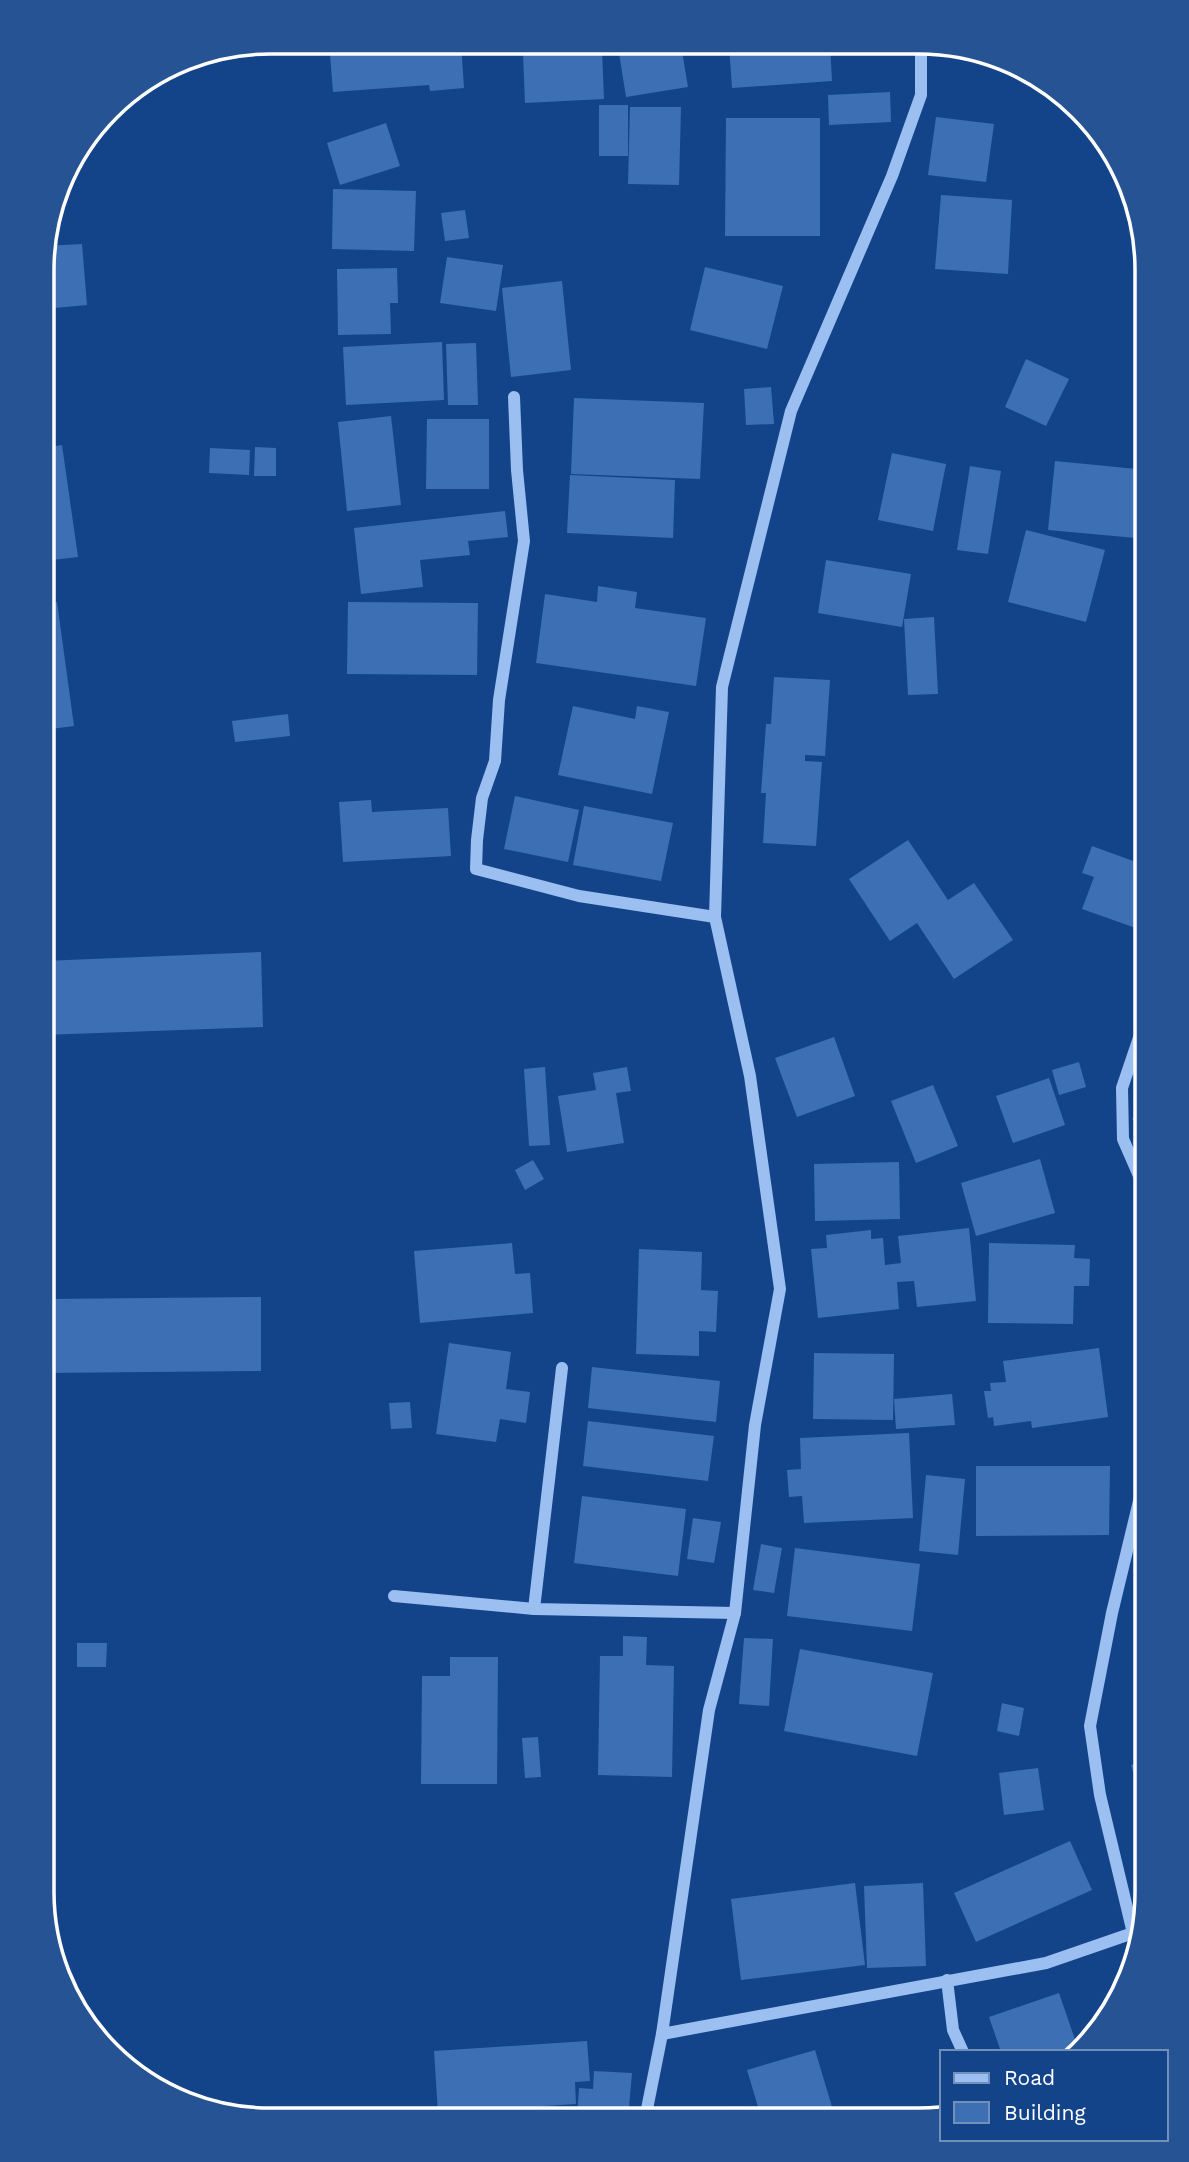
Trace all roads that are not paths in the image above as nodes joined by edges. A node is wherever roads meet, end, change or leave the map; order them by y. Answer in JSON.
{"nodes":[{"id":1,"x":920,"y":54,"type":"edge"},
{"id":2,"x":514,"y":397,"type":"dead end"},
{"id":3,"x":715,"y":917,"type":"junction"},
{"id":4,"x":1135,"y":1051,"type":"edge"},
{"id":5,"x":1134,"y":1164,"type":"edge"},
{"id":6,"x":562,"y":1368,"type":"dead end"},
{"id":7,"x":1134,"y":1521,"type":"edge"},
{"id":8,"x":394,"y":1596,"type":"dead end"},
{"id":9,"x":534,"y":1609,"type":"junction"},
{"id":10,"x":735,"y":1613,"type":"junction"},
{"id":11,"x":1133,"y":1917,"type":"edge"},
{"id":12,"x":1130,"y":1933,"type":"edge"},
{"id":13,"x":947,"y":1980,"type":"junction"},
{"id":14,"x":662,"y":2034,"type":"junction"},
{"id":15,"x":962,"y":2050,"type":"edge"},
{"id":16,"x":647,"y":2108,"type":"edge"}],
"edges":[{"from":1,"to":3,"type":"street"},
{"from":2,"to":3,"type":"street"},
{"from":3,"to":10,"type":"street"},
{"from":4,"to":5,"type":"street"},
{"from":6,"to":9,"type":"street"},
{"from":7,"to":11,"type":"street"},
{"from":8,"to":9,"type":"street"},
{"from":9,"to":10,"type":"street"},
{"from":10,"to":14,"type":"street"},
{"from":12,"to":13,"type":"street"},
{"from":13,"to":14,"type":"street"},
{"from":13,"to":15,"type":"street"},
{"from":14,"to":16,"type":"street"}]}
